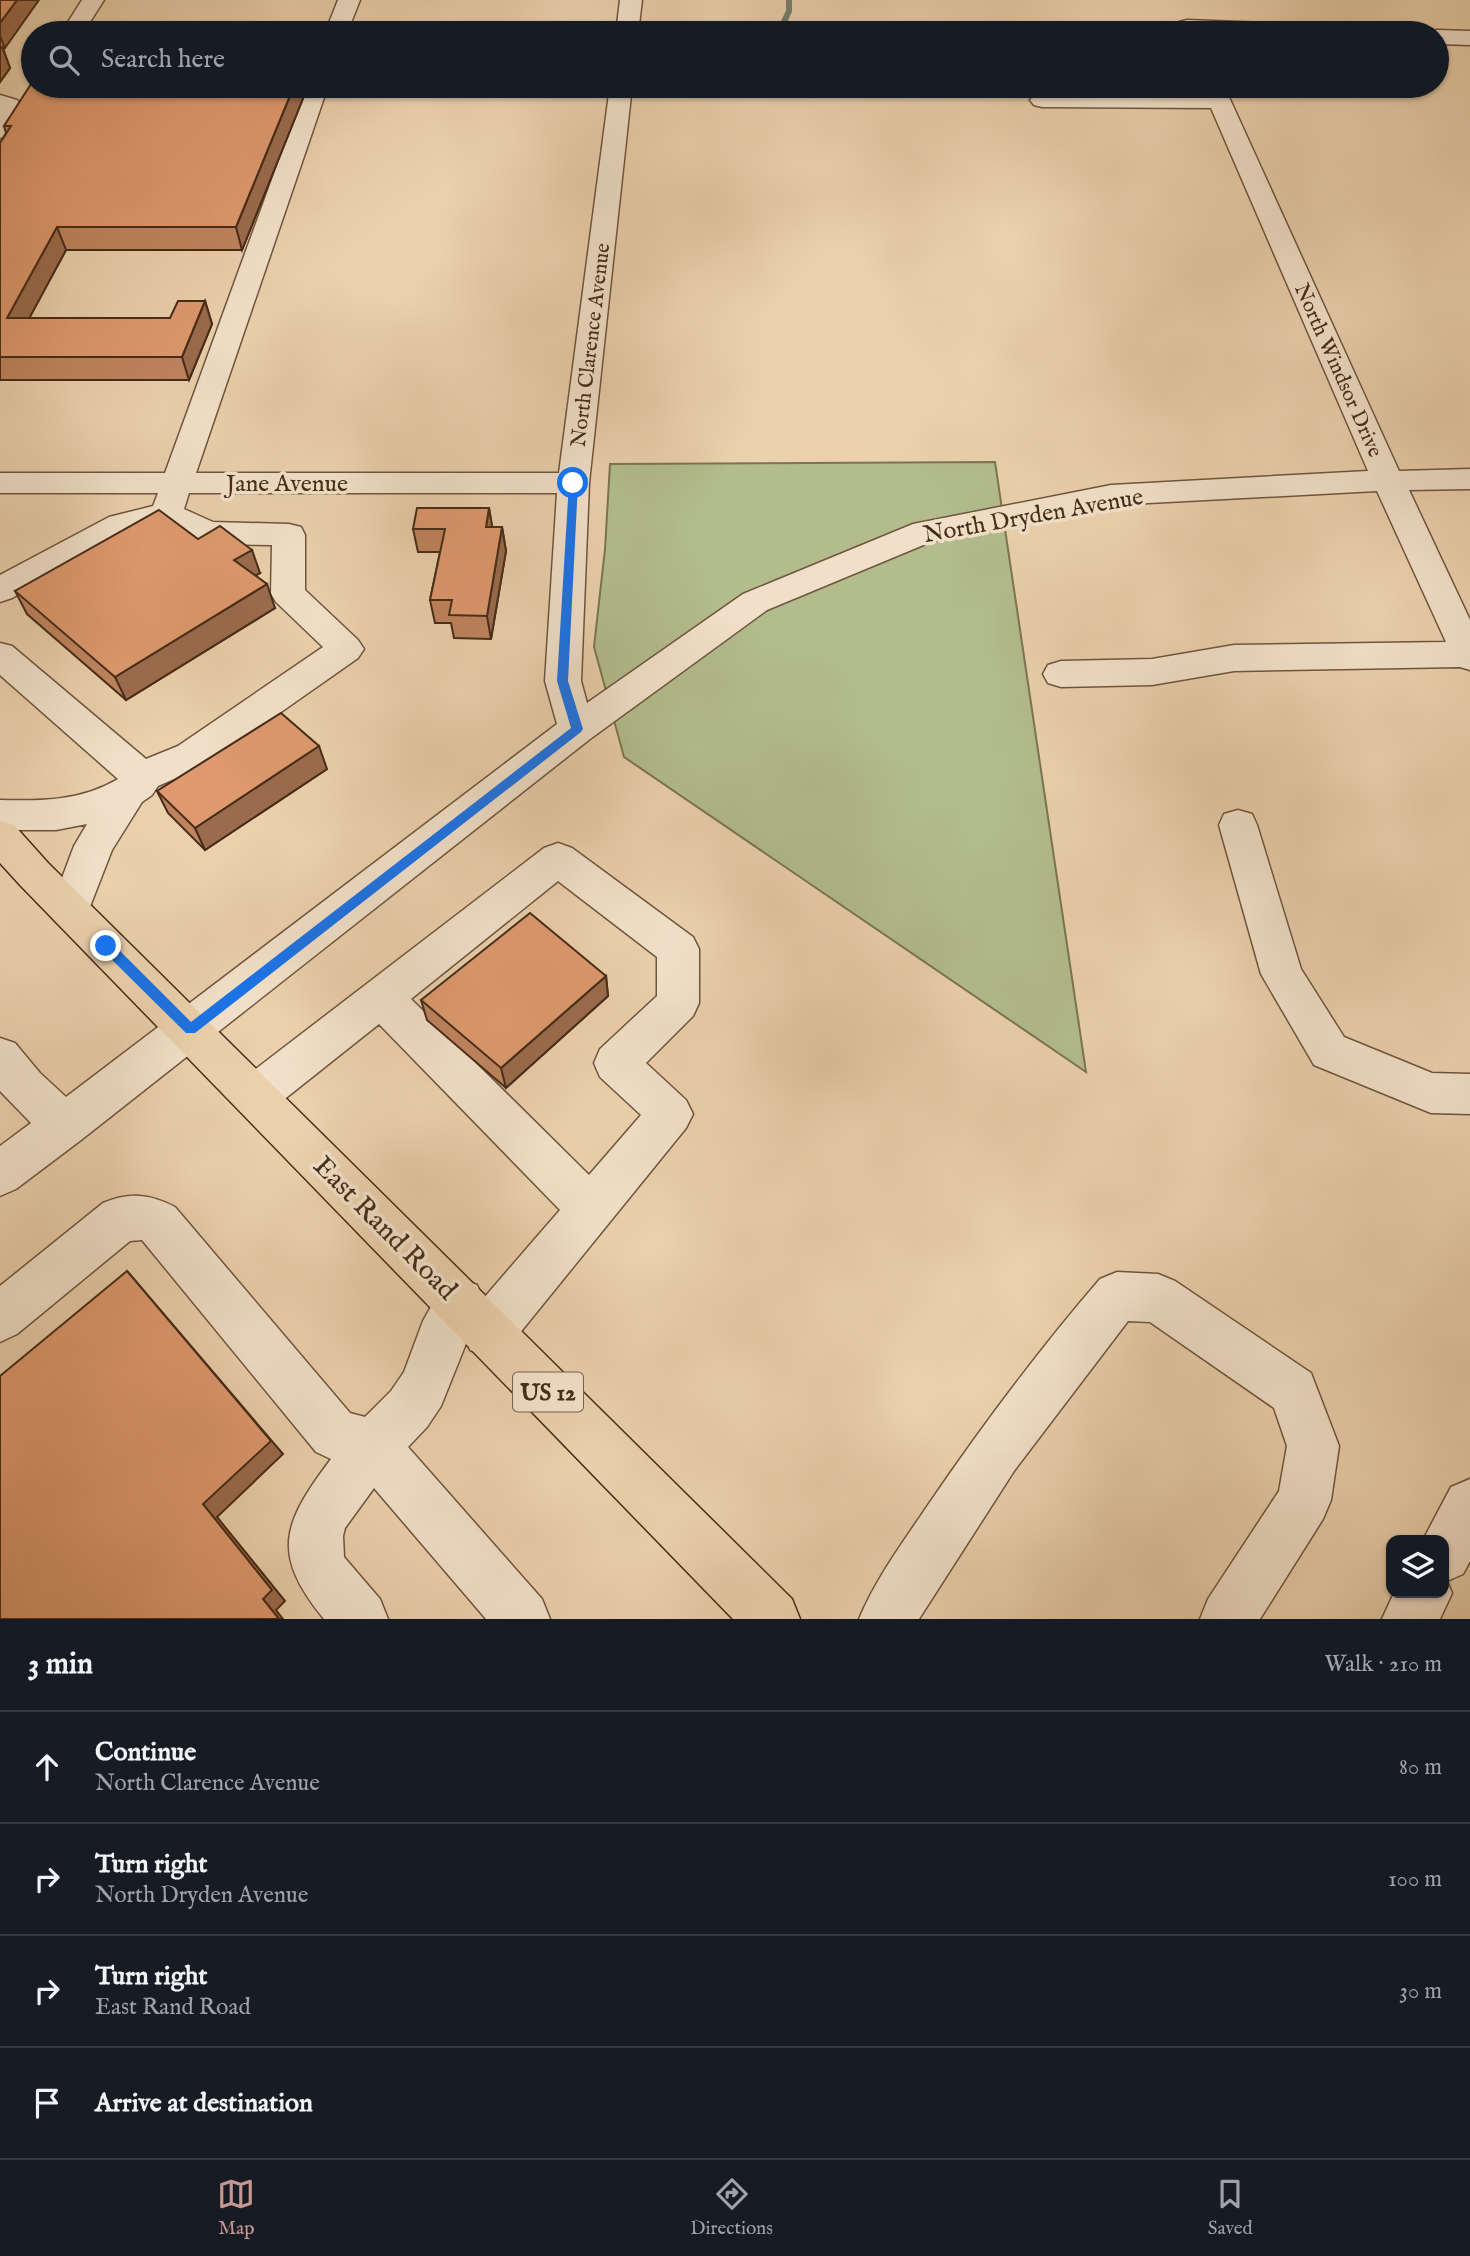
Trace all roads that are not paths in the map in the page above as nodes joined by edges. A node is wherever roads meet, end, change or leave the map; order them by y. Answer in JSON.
{"nodes":[{"id":1,"x":93,"y":0,"type":"edge"},
{"id":2,"x":349,"y":0,"type":"edge"},
{"id":3,"x":631,"y":0,"type":"edge"},
{"id":4,"x":80,"y":21,"type":"edge"},
{"id":5,"x":341,"y":21,"type":"edge"},
{"id":6,"x":628,"y":21,"type":"edge"},
{"id":7,"x":1449,"y":39,"type":"edge"},
{"id":8,"x":1467,"y":42,"type":"edge"},
{"id":9,"x":313,"y":98,"type":"edge"},
{"id":10,"x":620,"y":98,"type":"edge"},
{"id":11,"x":1092,"y":98,"type":"edge"},
{"id":12,"x":1218,"y":98,"type":"edge"},
{"id":13,"x":1042,"y":100,"type":"dead end"},
{"id":14,"x":0,"y":102,"type":"edge"},
{"id":15,"x":0,"y":131,"type":"edge"},
{"id":16,"x":1470,"y":479,"type":"edge"},
{"id":17,"x":1389,"y":481,"type":"junction"},
{"id":18,"x":10,"y":483,"type":"edge"},
{"id":19,"x":573,"y":483,"type":"junction"},
{"id":20,"x":171,"y":498,"type":"junction"},
{"id":21,"x":0,"y":507,"type":"edge"},
{"id":22,"x":0,"y":590,"type":"edge"},
{"id":23,"x":1461,"y":612,"type":"edge"},
{"id":24,"x":0,"y":655,"type":"edge"},
{"id":25,"x":1469,"y":655,"type":"edge"},
{"id":26,"x":1061,"y":674,"type":"dead end"},
{"id":27,"x":577,"y":729,"type":"junction"},
{"id":28,"x":135,"y":785,"type":"junction"},
{"id":29,"x":0,"y":815,"type":"edge"},
{"id":30,"x":1238,"y":825,"type":"dead end"},
{"id":31,"x":0,"y":836,"type":"edge"},
{"id":32,"x":70,"y":910,"type":"junction"},
{"id":33,"x":381,"y":997,"type":"junction"},
{"id":34,"x":191,"y":1030,"type":"junction"},
{"id":35,"x":0,"y":1057,"type":"edge"},
{"id":36,"x":1470,"y":1094,"type":"edge"},
{"id":37,"x":256,"y":1095,"type":"junction"},
{"id":38,"x":65,"y":1125,"type":"junction"},
{"id":39,"x":0,"y":1174,"type":"edge"},
{"id":40,"x":592,"y":1210,"type":"junction"},
{"id":41,"x":0,"y":1317,"type":"edge"},
{"id":42,"x":474,"y":1317,"type":"junction"},
{"id":43,"x":373,"y":1446,"type":"junction"},
{"id":44,"x":1470,"y":1506,"type":"edge"},
{"id":45,"x":1449,"y":1546,"type":"edge"},
{"id":46,"x":1421,"y":1598,"type":"edge"},
{"id":47,"x":359,"y":1619,"type":"edge"},
{"id":48,"x":522,"y":1619,"type":"edge"},
{"id":49,"x":772,"y":1619,"type":"edge"},
{"id":50,"x":887,"y":1619,"type":"edge"},
{"id":51,"x":1228,"y":1619,"type":"edge"},
{"id":52,"x":1410,"y":1619,"type":"edge"}],
"edges":[{"from":1,"to":4,"type":"street"},
{"from":2,"to":5,"type":"street"},
{"from":3,"to":6,"type":"street"},
{"from":7,"to":8,"type":"street"},
{"from":9,"to":20,"type":"street"},
{"from":10,"to":19,"type":"street","name":"North Clarence Avenue"},
{"from":11,"to":13,"type":"street"},
{"from":12,"to":17,"type":"street","name":"North Windsor Drive"},
{"from":14,"to":15,"type":"street"},
{"from":16,"to":17,"type":"street","name":"North Dryden Avenue"},
{"from":17,"to":23,"type":"street","name":"North Windsor Drive"},
{"from":17,"to":27,"type":"street","name":"North Dryden Avenue"},
{"from":18,"to":20,"type":"street","name":"Jane Avenue"},
{"from":18,"to":21,"type":"street"},
{"from":19,"to":20,"type":"street","name":"Jane Avenue"},
{"from":19,"to":27,"type":"street","name":"North Clarence Avenue"},
{"from":20,"to":22,"type":"street"},
{"from":20,"to":28,"type":"street"},
{"from":23,"to":25,"type":"street","name":"North Windsor Drive"},
{"from":24,"to":28,"type":"street"},
{"from":25,"to":26,"type":"street","name":"North Windsor Drive"},
{"from":27,"to":34,"type":"street","name":"North Dryden Avenue"},
{"from":28,"to":29,"type":"street"},
{"from":28,"to":32,"type":"street"},
{"from":30,"to":36,"type":"street"},
{"from":31,"to":32,"type":"main road","name":"East Rand Road","number":"US 12"},
{"from":32,"to":34,"type":"main road","name":"East Rand Road","number":"US 12"},
{"from":33,"to":37,"type":"street"},
{"from":33,"to":40,"type":"street"},
{"from":33,"to":40,"type":"street"},
{"from":34,"to":37,"type":"main road","name":"East Rand Road","number":"US 12"},
{"from":34,"to":38,"type":"street","name":"North Dryden Avenue"},
{"from":35,"to":38,"type":"street"},
{"from":37,"to":42,"type":"main road","name":"East Rand Road","number":"US 12"},
{"from":38,"to":39,"type":"street","name":"North Dryden Avenue"},
{"from":40,"to":42,"type":"street"},
{"from":41,"to":43,"type":"street"},
{"from":42,"to":43,"type":"street"},
{"from":42,"to":49,"type":"main road","name":"East Rand Road","number":"US 12"},
{"from":43,"to":47,"type":"street"},
{"from":43,"to":48,"type":"street"},
{"from":44,"to":45,"type":"street"},
{"from":46,"to":52,"type":"street"},
{"from":50,"to":51,"type":"street"}]}
